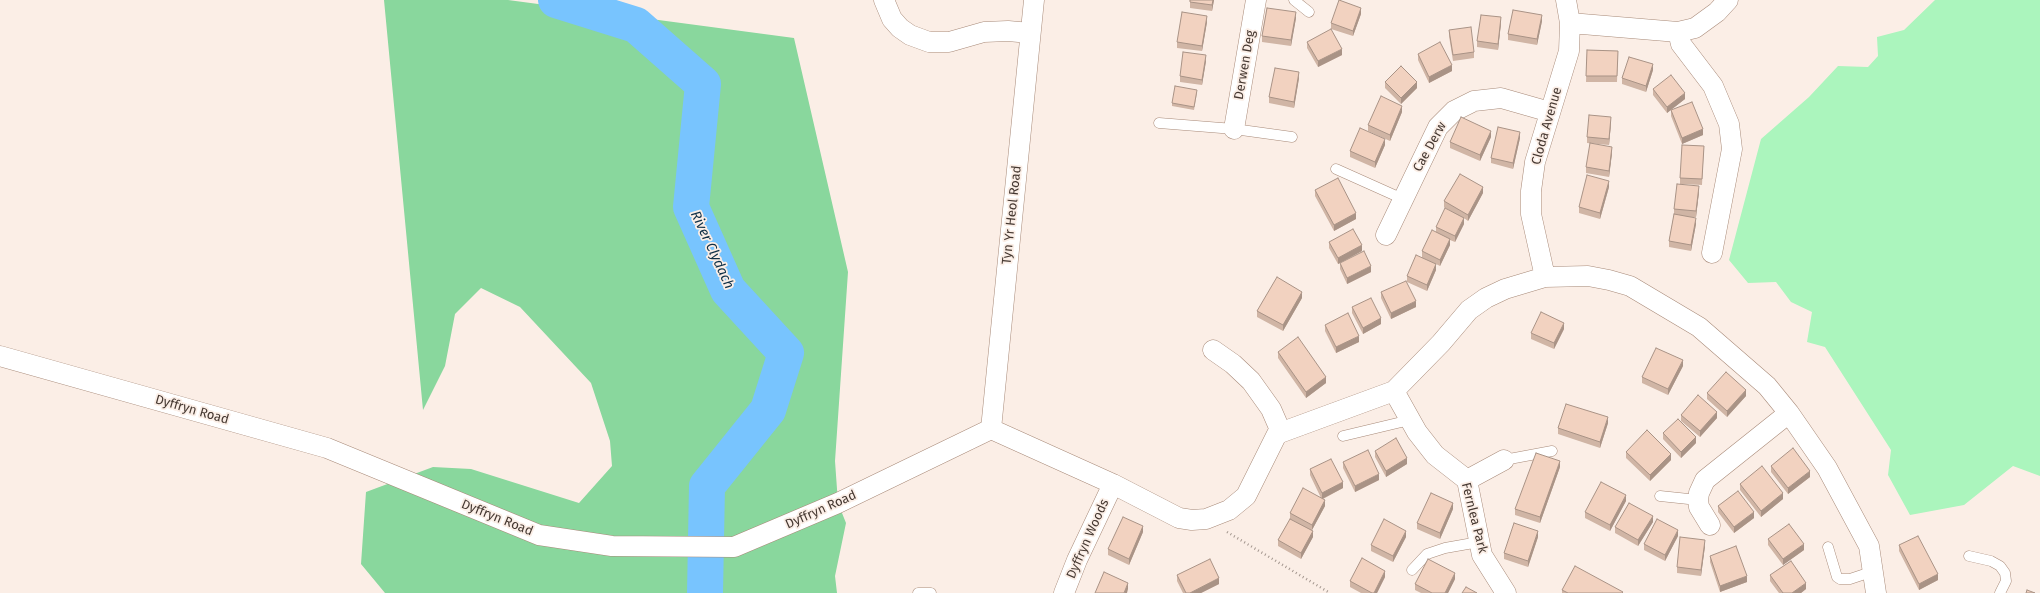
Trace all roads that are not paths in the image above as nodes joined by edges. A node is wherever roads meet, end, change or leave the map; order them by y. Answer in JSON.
{"nodes":[{"id":1,"x":884,"y":0,"type":"edge"},
{"id":2,"x":1034,"y":0,"type":"edge"},
{"id":3,"x":1256,"y":0,"type":"edge"},
{"id":4,"x":1294,"y":0,"type":"edge"},
{"id":5,"x":1566,"y":0,"type":"edge"},
{"id":6,"x":1728,"y":0,"type":"edge"},
{"id":7,"x":1309,"y":12,"type":"dead end"},
{"id":8,"x":1570,"y":22,"type":"junction"},
{"id":9,"x":1678,"y":32,"type":"junction"},
{"id":10,"x":1030,"y":34,"type":"junction"},
{"id":11,"x":1550,"y":112,"type":"junction"},
{"id":12,"x":1159,"y":123,"type":"dead end"},
{"id":13,"x":1234,"y":129,"type":"junction"},
{"id":14,"x":1292,"y":137,"type":"dead end"},
{"id":15,"x":1336,"y":169,"type":"dead end"},
{"id":16,"x":1402,"y":199,"type":"junction"},
{"id":17,"x":1386,"y":234,"type":"dead end"},
{"id":18,"x":1712,"y":253,"type":"dead end"},
{"id":19,"x":1545,"y":277,"type":"junction"},
{"id":20,"x":1213,"y":350,"type":"dead end"},
{"id":21,"x":0,"y":356,"type":"edge"},
{"id":22,"x":1394,"y":391,"type":"junction"},
{"id":23,"x":1789,"y":413,"type":"junction"},
{"id":24,"x":1410,"y":420,"type":"junction"},
{"id":25,"x":991,"y":429,"type":"junction"},
{"id":26,"x":1281,"y":432,"type":"junction"},
{"id":27,"x":1343,"y":436,"type":"dead end"},
{"id":28,"x":1552,"y":451,"type":"dead end"},
{"id":29,"x":1504,"y":460,"type":"joint"},
{"id":30,"x":1467,"y":480,"type":"junction"},
{"id":31,"x":1113,"y":484,"type":"junction"},
{"id":32,"x":1660,"y":496,"type":"dead end"},
{"id":33,"x":1698,"y":500,"type":"junction"},
{"id":34,"x":1710,"y":525,"type":"dead end"},
{"id":35,"x":1479,"y":542,"type":"junction"},
{"id":36,"x":1828,"y":547,"type":"dead end"},
{"id":37,"x":1969,"y":556,"type":"dead end"},
{"id":38,"x":1412,"y":570,"type":"dead end"},
{"id":39,"x":1874,"y":571,"type":"junction"},
{"id":40,"x":918,"y":593,"type":"edge"},
{"id":41,"x":931,"y":593,"type":"edge"},
{"id":42,"x":1064,"y":593,"type":"edge"},
{"id":43,"x":1506,"y":593,"type":"edge"},
{"id":44,"x":1876,"y":593,"type":"edge"},
{"id":45,"x":2000,"y":593,"type":"edge"}],
"edges":[{"from":1,"to":10,"type":"street"},
{"from":2,"to":10,"type":"street","name":"Tyn Yr Heol Road"},
{"from":3,"to":13,"type":"street","name":"Derwen Deg"},
{"from":4,"to":7,"type":"lane"},
{"from":5,"to":8,"type":"street","name":"Cloda Avenue"},
{"from":6,"to":9,"type":"street"},
{"from":8,"to":9,"type":"street"},
{"from":8,"to":11,"type":"street","name":"Cloda Avenue"},
{"from":9,"to":18,"type":"street"},
{"from":10,"to":25,"type":"street","name":"Tyn Yr Heol Road"},
{"from":11,"to":16,"type":"street","name":"Cae Derw"},
{"from":11,"to":19,"type":"street","name":"Cloda Avenue"},
{"from":12,"to":13,"type":"lane"},
{"from":13,"to":14,"type":"lane"},
{"from":15,"to":16,"type":"lane"},
{"from":16,"to":17,"type":"street","name":"Cae Derw"},
{"from":19,"to":22,"type":"street"},
{"from":19,"to":23,"type":"street"},
{"from":20,"to":26,"type":"street"},
{"from":21,"to":25,"type":"street","name":"Dyffryn Road"},
{"from":22,"to":24,"type":"street","name":"Fernlea Park"},
{"from":22,"to":26,"type":"street"},
{"from":23,"to":33,"type":"street"},
{"from":23,"to":39,"type":"street"},
{"from":24,"to":27,"type":"lane"},
{"from":24,"to":30,"type":"street","name":"Fernlea Park"},
{"from":25,"to":31,"type":"street"},
{"from":26,"to":31,"type":"street"},
{"from":28,"to":29,"type":"lane"},
{"from":29,"to":30,"type":"street"},
{"from":30,"to":35,"type":"street","name":"Fernlea Park"},
{"from":31,"to":42,"type":"street","name":"Dyffryn Woods"},
{"from":32,"to":33,"type":"lane"},
{"from":33,"to":34,"type":"street"},
{"from":35,"to":38,"type":"lane"},
{"from":35,"to":43,"type":"street","name":"Fernlea Park"},
{"from":36,"to":39,"type":"lane"},
{"from":37,"to":45,"type":"lane"},
{"from":39,"to":44,"type":"street"},
{"from":40,"to":41,"type":"lane"}]}
